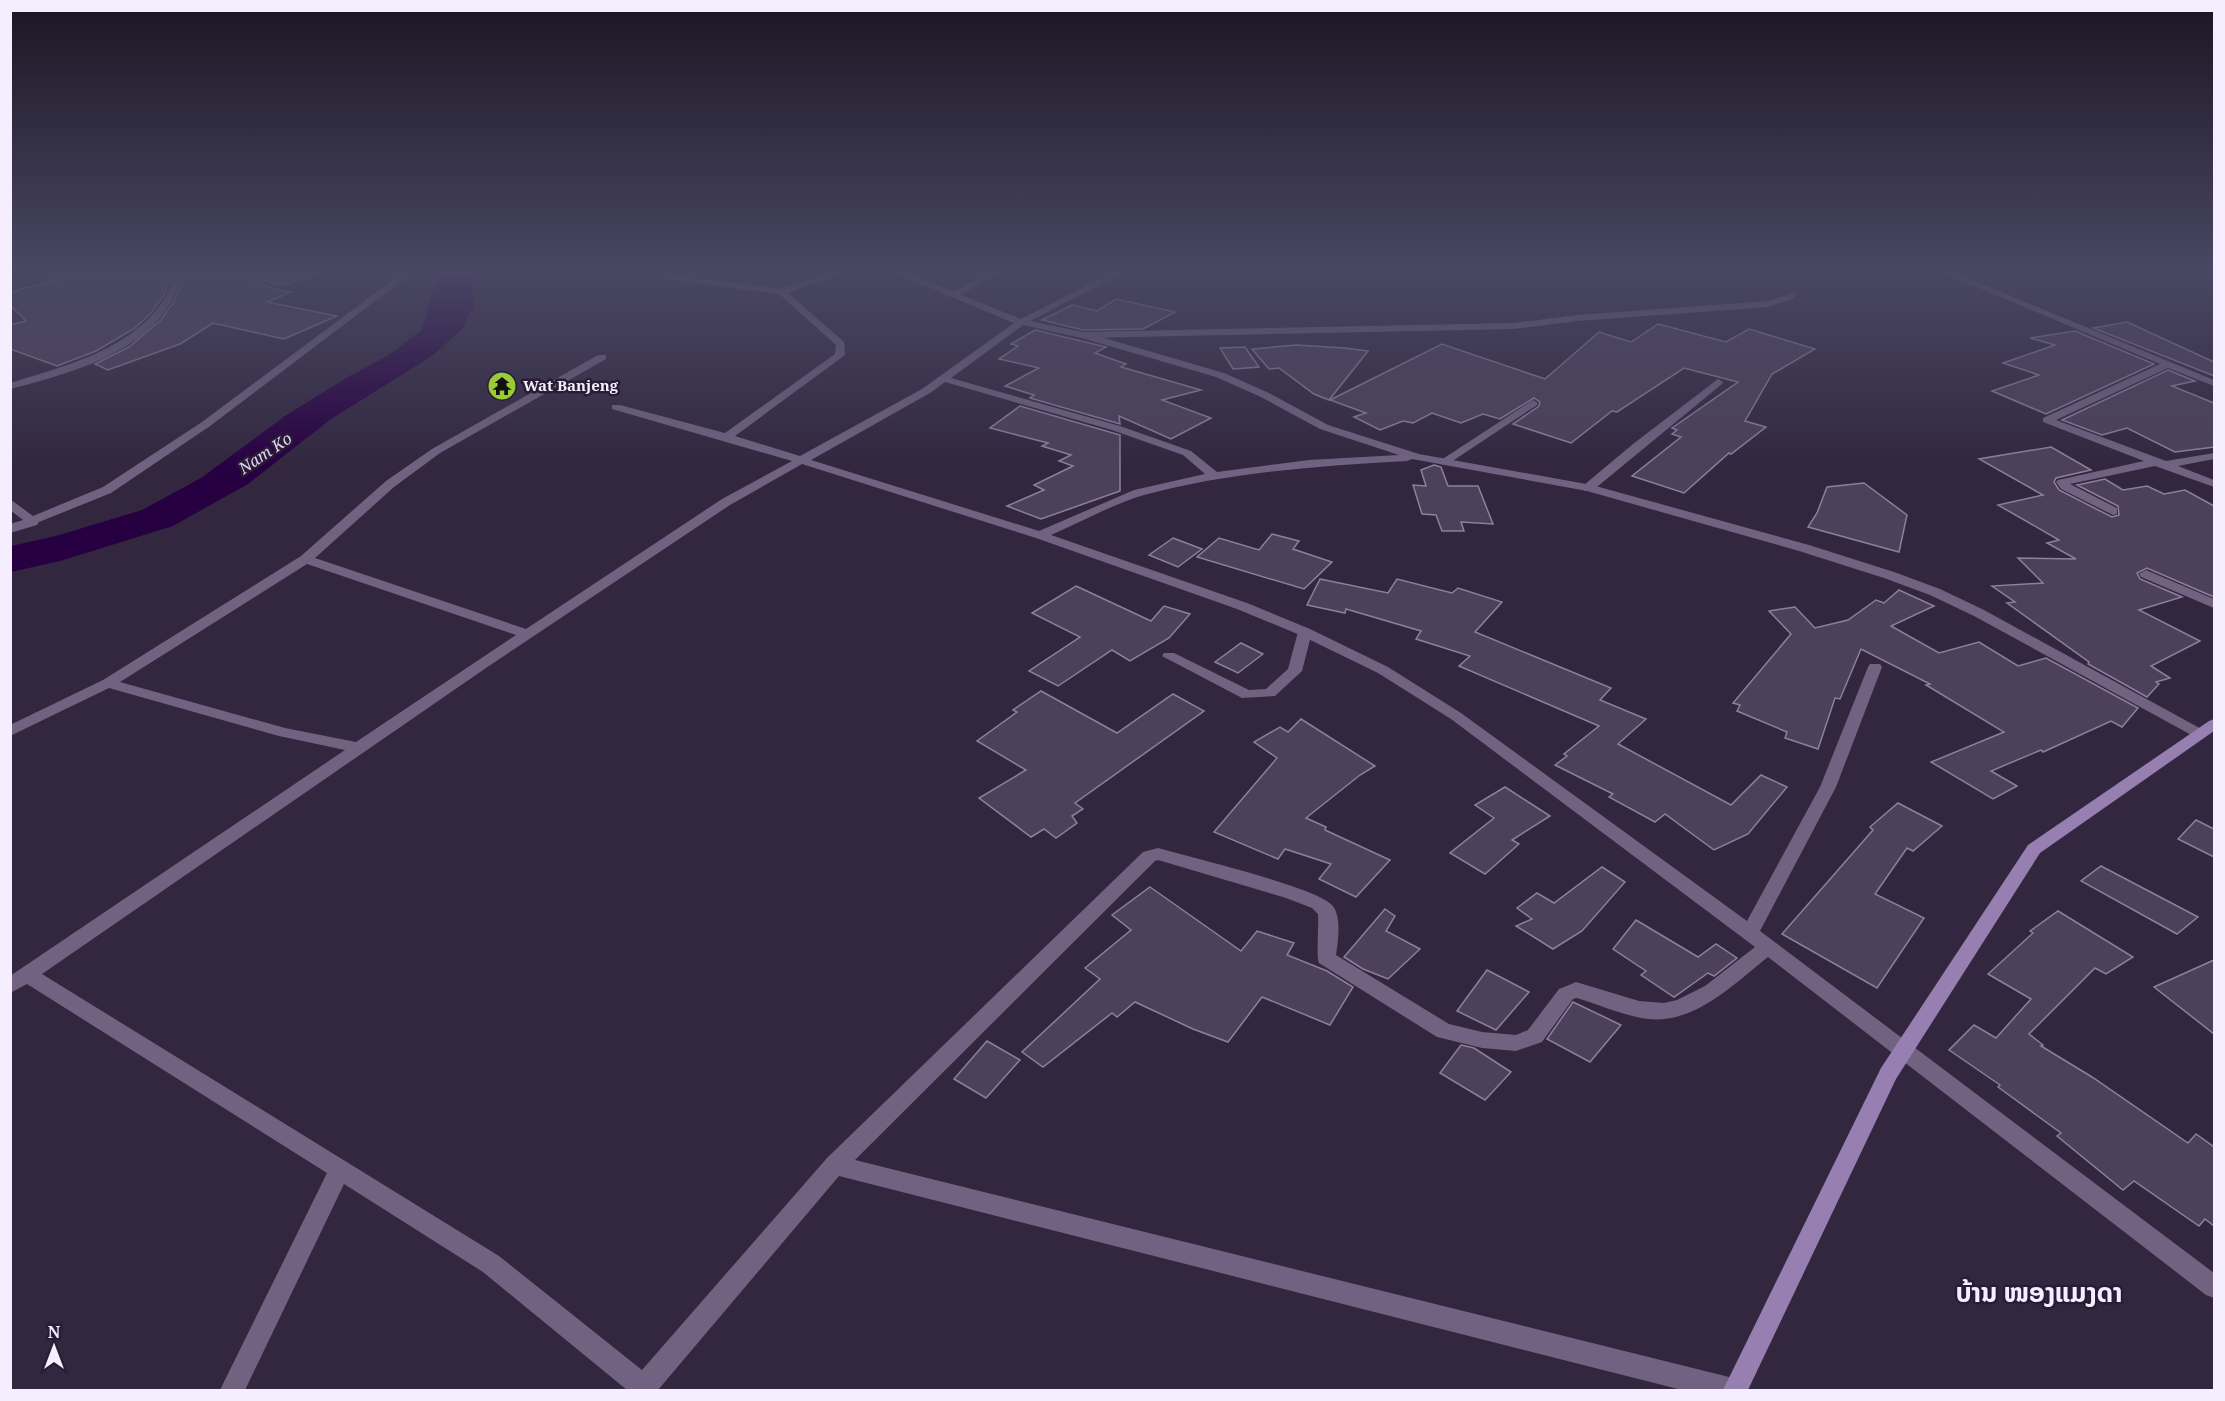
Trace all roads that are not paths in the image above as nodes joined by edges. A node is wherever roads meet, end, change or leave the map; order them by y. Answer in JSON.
{"nodes":[{"id":1,"x":136,"y":335,"type":"edge"},
{"id":2,"x":325,"y":335,"type":"edge"},
{"id":3,"x":831,"y":335,"type":"edge"},
{"id":4,"x":1003,"y":335,"type":"edge"},
{"id":5,"x":1085,"y":335,"type":"edge"},
{"id":6,"x":2099,"y":335,"type":"edge"},
{"id":7,"x":602,"y":357,"type":"dead end"},
{"id":8,"x":2168,"y":364,"type":"junction"},
{"id":9,"x":945,"y":379,"type":"junction"},
{"id":10,"x":1718,"y":382,"type":"dead end"},
{"id":11,"x":2214,"y":383,"type":"edge"},
{"id":12,"x":10,"y":386,"type":"edge"},
{"id":13,"x":1533,"y":403,"type":"dead end"},
{"id":14,"x":616,"y":407,"type":"dead end"},
{"id":15,"x":727,"y":437,"type":"junction"},
{"id":16,"x":2214,"y":456,"type":"edge"},
{"id":17,"x":1416,"y":457,"type":"junction"},
{"id":18,"x":799,"y":461,"type":"junction"},
{"id":19,"x":1444,"y":462,"type":"junction"},
{"id":20,"x":2160,"y":464,"type":"junction"},
{"id":21,"x":1214,"y":476,"type":"junction"},
{"id":22,"x":2214,"y":484,"type":"edge"},
{"id":23,"x":1588,"y":489,"type":"junction"},
{"id":24,"x":10,"y":503,"type":"edge"},
{"id":25,"x":2112,"y":511,"type":"dead end"},
{"id":26,"x":33,"y":522,"type":"junction"},
{"id":27,"x":10,"y":530,"type":"edge"},
{"id":28,"x":1040,"y":535,"type":"junction"},
{"id":29,"x":306,"y":559,"type":"junction"},
{"id":30,"x":2146,"y":574,"type":"dead end"},
{"id":31,"x":2214,"y":604,"type":"edge"},
{"id":32,"x":1305,"y":632,"type":"junction"},
{"id":33,"x":527,"y":634,"type":"junction"},
{"id":34,"x":1168,"y":656,"type":"dead end"},
{"id":35,"x":1875,"y":667,"type":"dead end"},
{"id":36,"x":108,"y":683,"type":"junction"},
{"id":37,"x":2207,"y":729,"type":"edge"},
{"id":38,"x":10,"y":731,"type":"edge"},
{"id":39,"x":359,"y":748,"type":"junction"},
{"id":40,"x":1750,"y":933,"type":"junction"},
{"id":41,"x":1768,"y":947,"type":"junction"},
{"id":42,"x":19,"y":980,"type":"edge"},
{"id":43,"x":1904,"y":1048,"type":"junction"},
{"id":44,"x":835,"y":1165,"type":"junction"},
{"id":45,"x":340,"y":1170,"type":"junction"},
{"id":46,"x":2214,"y":1287,"type":"edge"},
{"id":47,"x":644,"y":1389,"type":"edge"},
{"id":48,"x":232,"y":1390,"type":"edge"},
{"id":49,"x":1729,"y":1390,"type":"edge"},
{"id":50,"x":1735,"y":1390,"type":"edge"}],
"edges":[{"from":1,"to":12,"type":"street"},
{"from":2,"to":26,"type":"street"},
{"from":3,"to":15,"type":"street"},
{"from":4,"to":9,"type":"street"},
{"from":5,"to":17,"type":"street"},
{"from":6,"to":8,"type":"street"},
{"from":7,"to":29,"type":"street"},
{"from":8,"to":11,"type":"street"},
{"from":8,"to":20,"type":"street"},
{"from":9,"to":18,"type":"street"},
{"from":9,"to":21,"type":"street"},
{"from":10,"to":23,"type":"street"},
{"from":13,"to":19,"type":"street"},
{"from":14,"to":15,"type":"street"},
{"from":15,"to":18,"type":"street"},
{"from":16,"to":20,"type":"street"},
{"from":17,"to":19,"type":"street"},
{"from":17,"to":21,"type":"street"},
{"from":18,"to":28,"type":"street"},
{"from":18,"to":33,"type":"street"},
{"from":19,"to":23,"type":"street"},
{"from":20,"to":22,"type":"street"},
{"from":20,"to":25,"type":"street"},
{"from":21,"to":28,"type":"street"},
{"from":23,"to":37,"type":"street"},
{"from":24,"to":26,"type":"street"},
{"from":26,"to":27,"type":"street"},
{"from":28,"to":32,"type":"street"},
{"from":29,"to":33,"type":"street"},
{"from":29,"to":36,"type":"street"},
{"from":30,"to":31,"type":"street"},
{"from":32,"to":34,"type":"street"},
{"from":32,"to":40,"type":"street"},
{"from":33,"to":39,"type":"street"},
{"from":35,"to":40,"type":"street"},
{"from":36,"to":38,"type":"street"},
{"from":36,"to":39,"type":"street"},
{"from":37,"to":43,"type":"street"},
{"from":39,"to":42,"type":"street"},
{"from":40,"to":41,"type":"street"},
{"from":41,"to":43,"type":"street"},
{"from":41,"to":44,"type":"street"},
{"from":42,"to":45,"type":"street"},
{"from":43,"to":46,"type":"street"},
{"from":43,"to":50,"type":"street"},
{"from":44,"to":47,"type":"street"},
{"from":44,"to":49,"type":"street"},
{"from":45,"to":47,"type":"street"},
{"from":45,"to":48,"type":"street"}]}
